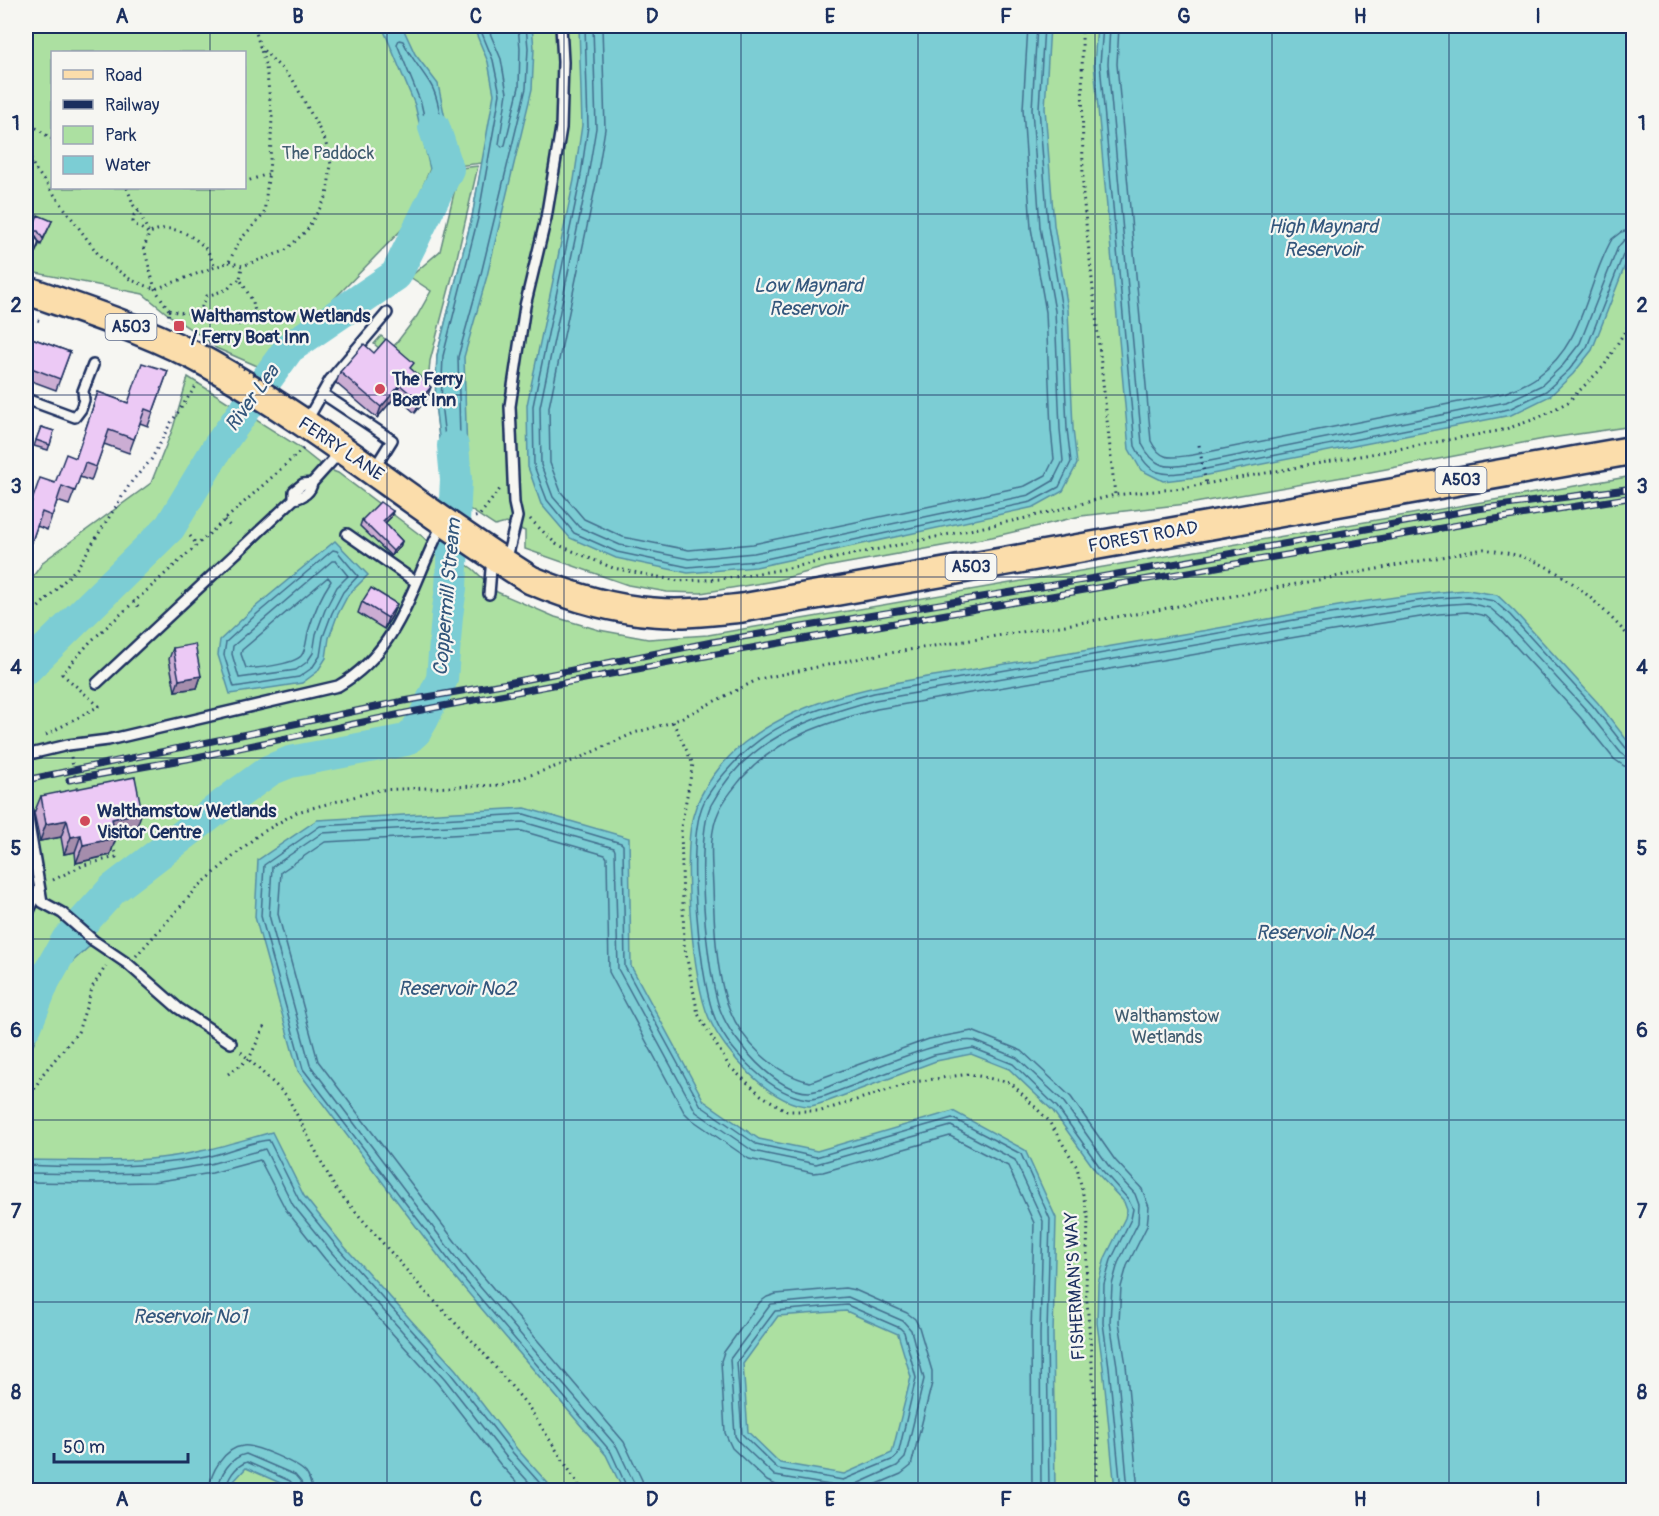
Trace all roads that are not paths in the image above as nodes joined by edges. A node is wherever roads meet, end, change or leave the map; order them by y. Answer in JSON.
{"nodes":[{"id":1,"x":561,"y":26,"type":"edge"},
{"id":2,"x":33,"y":243,"type":"dead end"},
{"id":3,"x":26,"y":258,"type":"edge"},
{"id":4,"x":26,"y":290,"type":"edge"},
{"id":5,"x":387,"y":313,"type":"dead end"},
{"id":6,"x":93,"y":365,"type":"dead end"},
{"id":7,"x":322,"y":394,"type":"junction"},
{"id":8,"x":26,"y":399,"type":"edge"},
{"id":9,"x":305,"y":424,"type":"junction"},
{"id":10,"x":343,"y":449,"type":"junction"},
{"id":11,"x":1634,"y":450,"type":"edge"},
{"id":12,"x":373,"y":471,"type":"junction"},
{"id":13,"x":347,"y":534,"type":"dead end"},
{"id":14,"x":464,"y":536,"type":"junction"},
{"id":15,"x":416,"y":582,"type":"junction"},
{"id":16,"x":489,"y":594,"type":"dead end"},
{"id":17,"x":652,"y":612,"type":"joint"},
{"id":18,"x":98,"y":683,"type":"dead end"},
{"id":19,"x":26,"y":755,"type":"edge"},
{"id":20,"x":26,"y":807,"type":"edge"},
{"id":21,"x":39,"y":890,"type":"junction"},
{"id":22,"x":26,"y":917,"type":"edge"},
{"id":23,"x":231,"y":1043,"type":"dead end"}],
"edges":[{"from":1,"to":14,"type":"lane"},
{"from":2,"to":3,"type":"lane"},
{"from":4,"to":9,"type":"main road","name":"FERRY LANE","number":"A503"},
{"from":5,"to":7,"type":"lane"},
{"from":6,"to":8,"type":"lane"},
{"from":7,"to":9,"type":"lane"},
{"from":7,"to":12,"type":"lane"},
{"from":9,"to":10,"type":"main road","name":"FERRY LANE","number":"A503"},
{"from":10,"to":12,"type":"main road","name":"FERRY LANE","number":"A503"},
{"from":10,"to":18,"type":"lane"},
{"from":11,"to":17,"type":"main road","name":"FOREST ROAD","number":"A503"},
{"from":12,"to":14,"type":"main road","name":"FERRY LANE","number":"A503"},
{"from":13,"to":15,"type":"lane"},
{"from":14,"to":15,"type":"lane"},
{"from":14,"to":16,"type":"lane"},
{"from":14,"to":17,"type":"main road","name":"FERRY LANE","number":"A503"},
{"from":15,"to":19,"type":"lane"},
{"from":20,"to":21,"type":"lane"},
{"from":21,"to":22,"type":"lane"},
{"from":21,"to":23,"type":"lane"}]}
